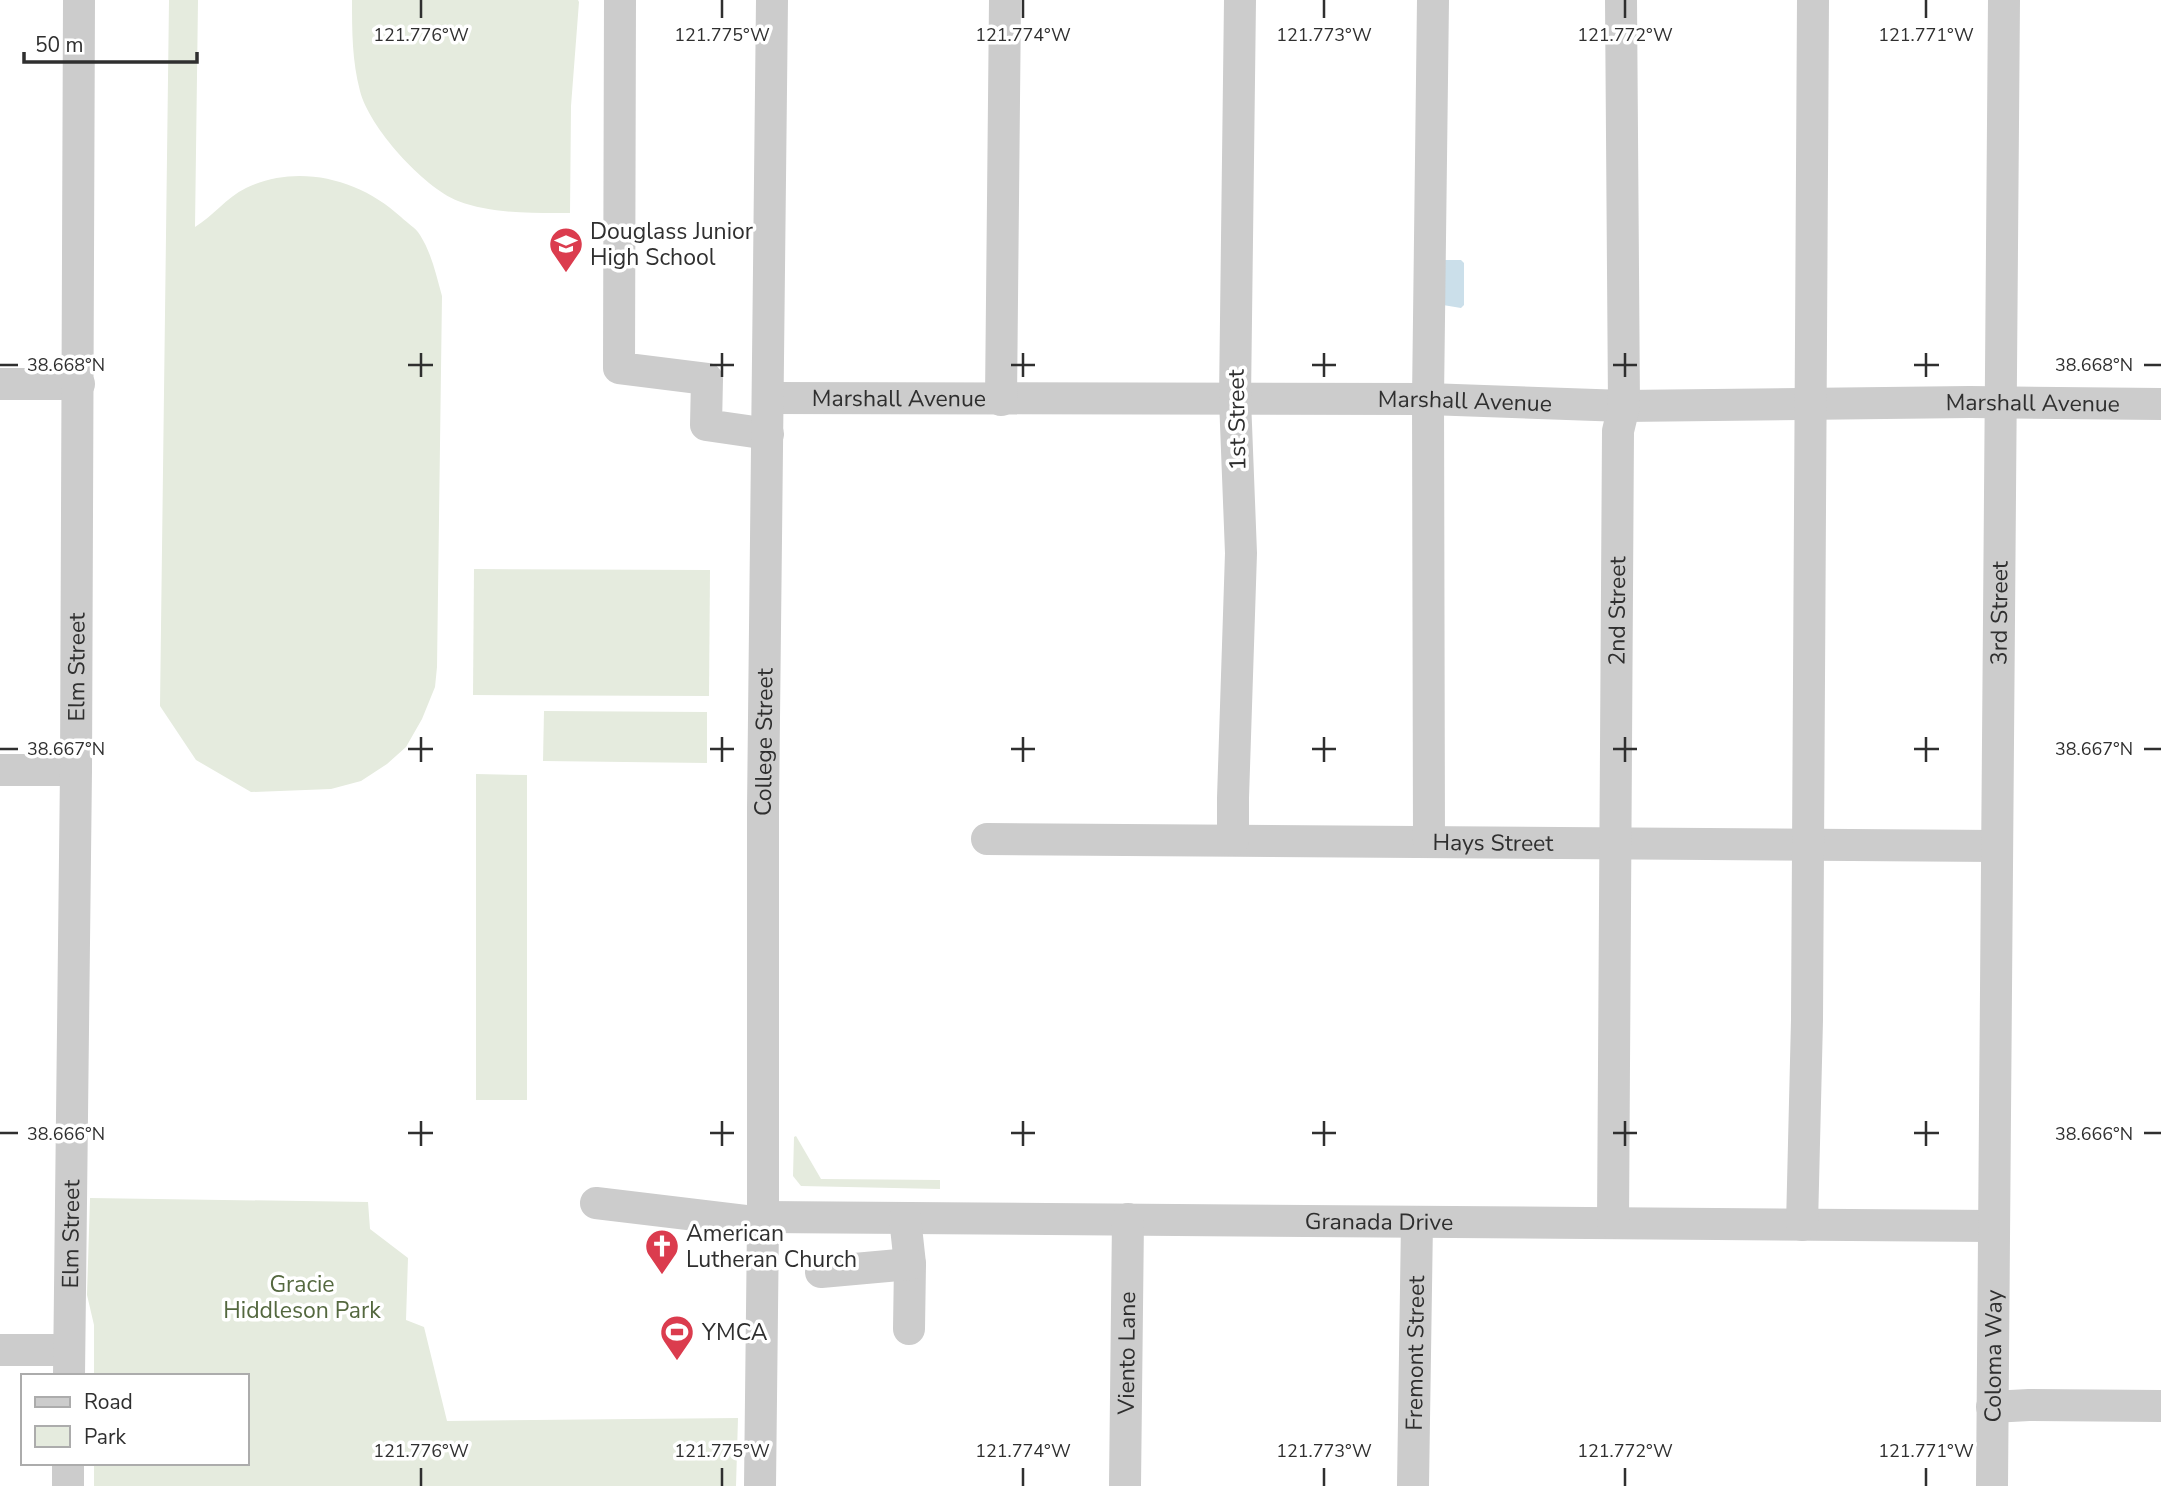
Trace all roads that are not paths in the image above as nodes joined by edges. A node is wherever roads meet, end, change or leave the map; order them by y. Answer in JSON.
{"nodes":[{"id":1,"x":79,"y":0,"type":"edge"},
{"id":2,"x":620,"y":0,"type":"edge"},
{"id":3,"x":772,"y":0,"type":"edge"},
{"id":4,"x":1005,"y":0,"type":"edge"},
{"id":5,"x":1240,"y":0,"type":"edge"},
{"id":6,"x":1433,"y":0,"type":"edge"},
{"id":7,"x":1620,"y":0,"type":"edge"},
{"id":8,"x":1812,"y":0,"type":"edge"},
{"id":9,"x":2004,"y":0,"type":"edge"},
{"id":10,"x":0,"y":384,"type":"edge"},
{"id":11,"x":79,"y":384,"type":"junction"},
{"id":12,"x":769,"y":398,"type":"junction"},
{"id":13,"x":1235,"y":399,"type":"junction"},
{"id":14,"x":1428,"y":399,"type":"junction"},
{"id":15,"x":1001,"y":400,"type":"junction"},
{"id":16,"x":2000,"y":404,"type":"junction"},
{"id":17,"x":2161,"y":404,"type":"edge"},
{"id":18,"x":1810,"y":405,"type":"junction"},
{"id":19,"x":1624,"y":406,"type":"junction"},
{"id":20,"x":768,"y":434,"type":"junction"},
{"id":21,"x":0,"y":770,"type":"edge"},
{"id":22,"x":76,"y":771,"type":"junction"},
{"id":23,"x":986,"y":839,"type":"dead end"},
{"id":24,"x":1233,"y":840,"type":"junction"},
{"id":25,"x":1429,"y":842,"type":"junction"},
{"id":26,"x":1615,"y":845,"type":"junction"},
{"id":27,"x":1808,"y":845,"type":"junction"},
{"id":28,"x":1997,"y":846,"type":"junction"},
{"id":29,"x":596,"y":1203,"type":"dead end"},
{"id":30,"x":905,"y":1218,"type":"junction"},
{"id":31,"x":1128,"y":1219,"type":"junction"},
{"id":32,"x":763,"y":1220,"type":"junction"},
{"id":33,"x":1417,"y":1222,"type":"junction"},
{"id":34,"x":1614,"y":1223,"type":"junction"},
{"id":35,"x":1802,"y":1225,"type":"junction"},
{"id":36,"x":1994,"y":1226,"type":"junction"},
{"id":37,"x":910,"y":1264,"type":"junction"},
{"id":38,"x":821,"y":1272,"type":"dead end"},
{"id":39,"x":909,"y":1329,"type":"dead end"},
{"id":40,"x":0,"y":1350,"type":"edge"},
{"id":41,"x":69,"y":1363,"type":"edge"},
{"id":42,"x":2161,"y":1406,"type":"edge"},
{"id":43,"x":1992,"y":1407,"type":"junction"},
{"id":44,"x":68,"y":1465,"type":"edge"},
{"id":45,"x":68,"y":1486,"type":"edge"},
{"id":46,"x":760,"y":1486,"type":"edge"},
{"id":47,"x":1125,"y":1486,"type":"edge"},
{"id":48,"x":1413,"y":1486,"type":"edge"},
{"id":49,"x":1992,"y":1486,"type":"edge"}],
"edges":[{"from":1,"to":11,"type":"street","name":"Elm Street"},
{"from":2,"to":20,"type":"street"},
{"from":3,"to":12,"type":"street","name":"College Street"},
{"from":4,"to":15,"type":"street"},
{"from":5,"to":13,"type":"street","name":"1st Street"},
{"from":6,"to":14,"type":"street"},
{"from":7,"to":19,"type":"street","name":"2nd Street"},
{"from":8,"to":18,"type":"street"},
{"from":9,"to":16,"type":"street","name":"3rd Street"},
{"from":10,"to":11,"type":"street"},
{"from":11,"to":22,"type":"street","name":"Elm Street"},
{"from":12,"to":15,"type":"street","name":"Marshall Avenue"},
{"from":12,"to":20,"type":"street","name":"College Street"},
{"from":13,"to":14,"type":"street","name":"Marshall Avenue"},
{"from":13,"to":15,"type":"street","name":"Marshall Avenue"},
{"from":13,"to":24,"type":"street","name":"1st Street"},
{"from":14,"to":19,"type":"street","name":"Marshall Avenue"},
{"from":14,"to":25,"type":"street"},
{"from":16,"to":17,"type":"street","name":"Marshall Avenue"},
{"from":16,"to":18,"type":"street","name":"Marshall Avenue"},
{"from":16,"to":28,"type":"street","name":"3rd Street"},
{"from":18,"to":19,"type":"street","name":"Marshall Avenue"},
{"from":18,"to":27,"type":"street"},
{"from":19,"to":26,"type":"street","name":"2nd Street"},
{"from":20,"to":32,"type":"street","name":"College Street"},
{"from":21,"to":22,"type":"street"},
{"from":22,"to":41,"type":"street","name":"Elm Street"},
{"from":23,"to":24,"type":"street","name":"Hays Street"},
{"from":24,"to":25,"type":"street","name":"Hays Street"},
{"from":25,"to":26,"type":"street","name":"Hays Street"},
{"from":26,"to":27,"type":"street","name":"Hays Street"},
{"from":26,"to":34,"type":"street","name":"2nd Street"},
{"from":27,"to":28,"type":"street","name":"Hays Street"},
{"from":27,"to":35,"type":"street"},
{"from":28,"to":36,"type":"street","name":"3rd Street"},
{"from":29,"to":32,"type":"street","name":"Granada Drive"},
{"from":30,"to":31,"type":"street","name":"Granada Drive"},
{"from":30,"to":32,"type":"street","name":"Granada Drive"},
{"from":30,"to":37,"type":"street"},
{"from":31,"to":33,"type":"street","name":"Granada Drive"},
{"from":31,"to":47,"type":"street","name":"Viento Lane"},
{"from":32,"to":46,"type":"street","name":"College Street"},
{"from":33,"to":34,"type":"street","name":"Granada Drive"},
{"from":33,"to":48,"type":"street","name":"Fremont Street"},
{"from":34,"to":35,"type":"street","name":"Granada Drive"},
{"from":35,"to":36,"type":"street","name":"Granada Drive"},
{"from":36,"to":43,"type":"street","name":"Coloma Way"},
{"from":37,"to":38,"type":"street"},
{"from":37,"to":39,"type":"street"},
{"from":40,"to":41,"type":"street"},
{"from":42,"to":43,"type":"street"},
{"from":43,"to":49,"type":"street","name":"Coloma Way"},
{"from":44,"to":45,"type":"street"}]}
